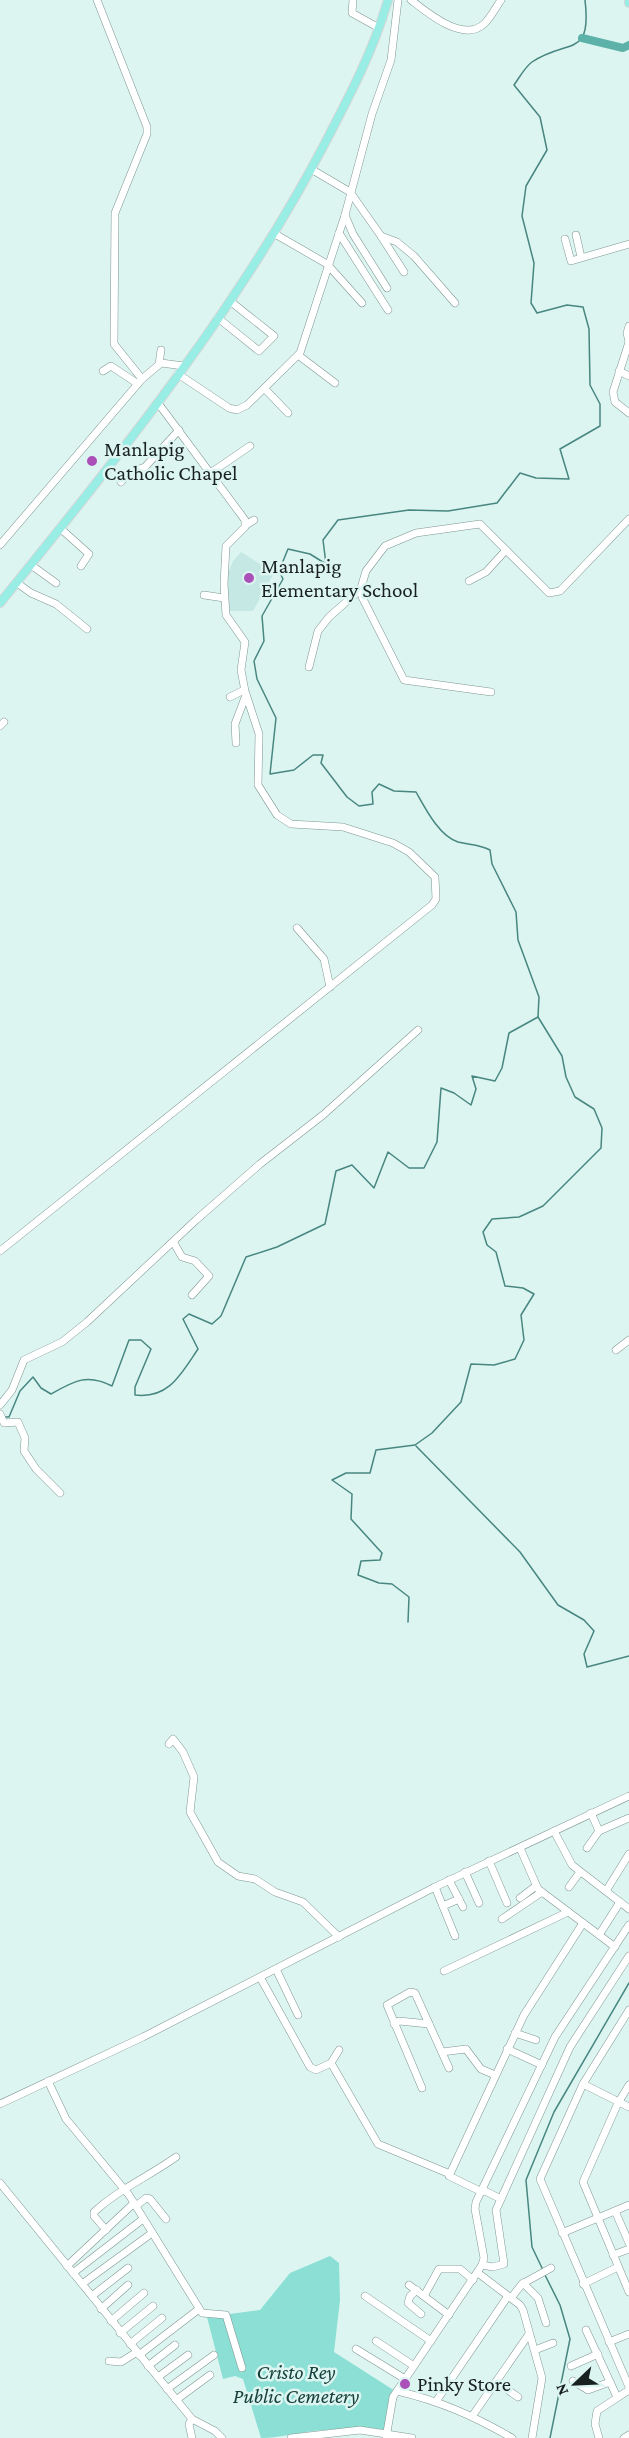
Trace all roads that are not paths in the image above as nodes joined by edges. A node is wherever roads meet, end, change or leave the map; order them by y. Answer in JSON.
{"nodes":[{"id":1,"x":97,"y":0,"type":"edge"},
{"id":2,"x":353,"y":0,"type":"edge"},
{"id":3,"x":388,"y":0,"type":"edge"},
{"id":4,"x":398,"y":0,"type":"edge"},
{"id":5,"x":412,"y":0,"type":"edge"},
{"id":6,"x":501,"y":0,"type":"edge"},
{"id":7,"x":379,"y":28,"type":"junction"},
{"id":8,"x":312,"y":169,"type":"junction"},
{"id":9,"x":350,"y":192,"type":"junction"},
{"id":10,"x":345,"y":215,"type":"junction"},
{"id":11,"x":339,"y":233,"type":"junction"},
{"id":12,"x":275,"y":234,"type":"junction"},
{"id":13,"x":381,"y":236,"type":"junction"},
{"id":14,"x":576,"y":236,"type":"dead end"},
{"id":15,"x":565,"y":239,"type":"dead end"},
{"id":16,"x":629,"y":244,"type":"edge"},
{"id":17,"x":581,"y":257,"type":"junction"},
{"id":18,"x":327,"y":264,"type":"junction"},
{"id":19,"x":404,"y":272,"type":"dead end"},
{"id":20,"x":387,"y":288,"type":"dead end"},
{"id":21,"x":230,"y":301,"type":"junction"},
{"id":22,"x":362,"y":303,"type":"dead end"},
{"id":23,"x":455,"y":303,"type":"dead end"},
{"id":24,"x":388,"y":310,"type":"dead end"},
{"id":25,"x":218,"y":318,"type":"junction"},
{"id":26,"x":629,"y":326,"type":"edge"},
{"id":27,"x":629,"y":342,"type":"edge"},
{"id":28,"x":161,"y":350,"type":"dead end"},
{"id":29,"x":298,"y":355,"type":"junction"},
{"id":30,"x":159,"y":364,"type":"junction"},
{"id":31,"x":184,"y":366,"type":"junction"},
{"id":32,"x":103,"y":371,"type":"dead end"},
{"id":33,"x":619,"y":371,"type":"junction"},
{"id":34,"x":178,"y":374,"type":"junction"},
{"id":35,"x":629,"y":376,"type":"edge"},
{"id":36,"x":140,"y":382,"type":"junction"},
{"id":37,"x":335,"y":383,"type":"dead end"},
{"id":38,"x":265,"y":389,"type":"junction"},
{"id":39,"x":158,"y":403,"type":"junction"},
{"id":40,"x":288,"y":412,"type":"dead end"},
{"id":41,"x":629,"y":413,"type":"edge"},
{"id":42,"x":179,"y":430,"type":"junction"},
{"id":43,"x":250,"y":446,"type":"dead end"},
{"id":44,"x":212,"y":472,"type":"junction"},
{"id":45,"x":121,"y":482,"type":"dead end"},
{"id":46,"x":629,"y":519,"type":"edge"},
{"id":47,"x":254,"y":520,"type":"dead end"},
{"id":48,"x":246,"y":525,"type":"junction"},
{"id":49,"x":60,"y":528,"type":"junction"},
{"id":50,"x":0,"y":545,"type":"edge"},
{"id":51,"x":506,"y":550,"type":"junction"},
{"id":52,"x":31,"y":565,"type":"junction"},
{"id":53,"x":81,"y":566,"type":"dead end"},
{"id":54,"x":469,"y":581,"type":"dead end"},
{"id":55,"x":17,"y":583,"type":"junction"},
{"id":56,"x":56,"y":583,"type":"dead end"},
{"id":57,"x":361,"y":589,"type":"junction"},
{"id":58,"x":204,"y":595,"type":"dead end"},
{"id":59,"x":224,"y":598,"type":"junction"},
{"id":60,"x":0,"y":603,"type":"edge"},
{"id":61,"x":87,"y":629,"type":"dead end"},
{"id":62,"x":309,"y":667,"type":"dead end"},
{"id":63,"x":245,"y":692,"type":"junction"},
{"id":64,"x":490,"y":692,"type":"dead end"},
{"id":65,"x":230,"y":697,"type":"dead end"},
{"id":66,"x":236,"y":743,"type":"dead end"},
{"id":67,"x":297,"y":928,"type":"dead end"},
{"id":68,"x":330,"y":987,"type":"junction"},
{"id":69,"x":418,"y":1030,"type":"dead end"},
{"id":70,"x":174,"y":1243,"type":"junction"},
{"id":71,"x":0,"y":1251,"type":"edge"},
{"id":72,"x":192,"y":1295,"type":"dead end"},
{"id":73,"x":629,"y":1340,"type":"edge"},
{"id":74,"x":616,"y":1350,"type":"dead end"},
{"id":75,"x":0,"y":1406,"type":"edge"},
{"id":76,"x":1,"y":1417,"type":"edge"},
{"id":77,"x":60,"y":1493,"type":"dead end"},
{"id":78,"x":169,"y":1744,"type":"dead end"},
{"id":79,"x":628,"y":1798,"type":"edge"},
{"id":80,"x":591,"y":1813,"type":"junction"},
{"id":81,"x":629,"y":1818,"type":"edge"},
{"id":82,"x":554,"y":1831,"type":"junction"},
{"id":83,"x":599,"y":1831,"type":"junction"},
{"id":84,"x":519,"y":1848,"type":"junction"},
{"id":85,"x":587,"y":1848,"type":"dead end"},
{"id":86,"x":629,"y":1854,"type":"edge"},
{"id":87,"x":489,"y":1861,"type":"junction"},
{"id":88,"x":465,"y":1872,"type":"junction"},
{"id":89,"x":580,"y":1872,"type":"junction"},
{"id":90,"x":449,"y":1880,"type":"junction"},
{"id":91,"x":536,"y":1886,"type":"junction"},
{"id":92,"x":435,"y":1887,"type":"junction"},
{"id":93,"x":569,"y":1887,"type":"dead end"},
{"id":94,"x":473,"y":1890,"type":"junction"},
{"id":95,"x":606,"y":1891,"type":"junction"},
{"id":96,"x":542,"y":1892,"type":"junction"},
{"id":97,"x":458,"y":1898,"type":"junction"},
{"id":98,"x":520,"y":1898,"type":"dead end"},
{"id":99,"x":620,"y":1902,"type":"junction"},
{"id":100,"x":479,"y":1903,"type":"dead end"},
{"id":101,"x":507,"y":1903,"type":"dead end"},
{"id":102,"x":443,"y":1906,"type":"junction"},
{"id":103,"x":463,"y":1906,"type":"dead end"},
{"id":104,"x":629,"y":1909,"type":"edge"},
{"id":105,"x":568,"y":1912,"type":"junction"},
{"id":106,"x":502,"y":1919,"type":"dead end"},
{"id":107,"x":583,"y":1923,"type":"junction"},
{"id":108,"x":629,"y":1925,"type":"edge"},
{"id":109,"x":599,"y":1935,"type":"junction"},
{"id":110,"x":455,"y":1936,"type":"dead end"},
{"id":111,"x":339,"y":1937,"type":"junction"},
{"id":112,"x":615,"y":1947,"type":"junction"},
{"id":113,"x":629,"y":1956,"type":"edge"},
{"id":114,"x":276,"y":1969,"type":"junction"},
{"id":115,"x":444,"y":1971,"type":"dead end"},
{"id":116,"x":260,"y":1977,"type":"junction"},
{"id":117,"x":629,"y":2010,"type":"edge"},
{"id":118,"x":298,"y":2015,"type":"dead end"},
{"id":119,"x":394,"y":2024,"type":"junction"},
{"id":120,"x":429,"y":2024,"type":"junction"},
{"id":121,"x":515,"y":2033,"type":"junction"},
{"id":122,"x":536,"y":2040,"type":"dead end"},
{"id":123,"x":507,"y":2049,"type":"junction"},
{"id":124,"x":339,"y":2050,"type":"dead end"},
{"id":125,"x":442,"y":2052,"type":"junction"},
{"id":126,"x":331,"y":2063,"type":"junction"},
{"id":127,"x":542,"y":2066,"type":"junction"},
{"id":128,"x":449,"y":2068,"type":"dead end"},
{"id":129,"x":495,"y":2075,"type":"junction"},
{"id":130,"x":48,"y":2081,"type":"junction"},
{"id":131,"x":583,"y":2084,"type":"junction"},
{"id":132,"x":629,"y":2085,"type":"edge"},
{"id":133,"x":422,"y":2088,"type":"dead end"},
{"id":134,"x":618,"y":2103,"type":"junction"},
{"id":135,"x":0,"y":2104,"type":"edge"},
{"id":136,"x":629,"y":2107,"type":"edge"},
{"id":137,"x":176,"y":2157,"type":"dead end"},
{"id":138,"x":450,"y":2174,"type":"junction"},
{"id":139,"x":0,"y":2183,"type":"edge"},
{"id":140,"x":123,"y":2188,"type":"junction"},
{"id":141,"x":482,"y":2191,"type":"junction"},
{"id":142,"x":501,"y":2199,"type":"junction"},
{"id":143,"x":135,"y":2204,"type":"junction"},
{"id":144,"x":629,"y":2205,"type":"edge"},
{"id":145,"x":615,"y":2211,"type":"junction"},
{"id":146,"x":597,"y":2218,"type":"junction"},
{"id":147,"x":143,"y":2219,"type":"junction"},
{"id":148,"x":166,"y":2219,"type":"dead end"},
{"id":149,"x":106,"y":2230,"type":"junction"},
{"id":150,"x":152,"y":2234,"type":"junction"},
{"id":151,"x":562,"y":2234,"type":"junction"},
{"id":152,"x":629,"y":2243,"type":"edge"},
{"id":153,"x":629,"y":2249,"type":"edge"},
{"id":154,"x":613,"y":2255,"type":"junction"},
{"id":155,"x":482,"y":2265,"type":"junction"},
{"id":156,"x":67,"y":2266,"type":"junction"},
{"id":157,"x":618,"y":2267,"type":"junction"},
{"id":158,"x":128,"y":2268,"type":"dead end"},
{"id":159,"x":550,"y":2269,"type":"dead end"},
{"id":160,"x":73,"y":2273,"type":"junction"},
{"id":161,"x":475,"y":2276,"type":"junction"},
{"id":162,"x":523,"y":2283,"type":"junction"},
{"id":163,"x":583,"y":2283,"type":"junction"},
{"id":164,"x":82,"y":2284,"type":"junction"},
{"id":165,"x":128,"y":2285,"type":"dead end"},
{"id":166,"x":409,"y":2285,"type":"dead end"},
{"id":167,"x":417,"y":2290,"type":"junction"},
{"id":168,"x":629,"y":2292,"type":"edge"},
{"id":169,"x":144,"y":2293,"type":"dead end"},
{"id":170,"x":92,"y":2296,"type":"junction"},
{"id":171,"x":365,"y":2296,"type":"dead end"},
{"id":172,"x":424,"y":2296,"type":"junction"},
{"id":173,"x":509,"y":2297,"type":"junction"},
{"id":174,"x":153,"y":2306,"type":"dead end"},
{"id":175,"x":102,"y":2309,"type":"junction"},
{"id":176,"x":199,"y":2309,"type":"junction"},
{"id":177,"x":421,"y":2314,"type":"dead end"},
{"id":178,"x":449,"y":2315,"type":"junction"},
{"id":179,"x":162,"y":2318,"type":"dead end"},
{"id":180,"x":111,"y":2320,"type":"junction"},
{"id":181,"x":546,"y":2323,"type":"dead end"},
{"id":182,"x":586,"y":2330,"type":"dead end"},
{"id":183,"x":120,"y":2332,"type":"junction"},
{"id":184,"x":529,"y":2334,"type":"junction"},
{"id":185,"x":629,"y":2334,"type":"edge"},
{"id":186,"x":376,"y":2341,"type":"dead end"},
{"id":187,"x":431,"y":2341,"type":"junction"},
{"id":188,"x":609,"y":2342,"type":"junction"},
{"id":189,"x":553,"y":2343,"type":"dead end"},
{"id":190,"x":130,"y":2344,"type":"junction"},
{"id":191,"x":175,"y":2345,"type":"dead end"},
{"id":192,"x":356,"y":2349,"type":"dead end"},
{"id":193,"x":535,"y":2350,"type":"junction"},
{"id":194,"x":138,"y":2354,"type":"junction"},
{"id":195,"x":598,"y":2354,"type":"junction"},
{"id":196,"x":188,"y":2355,"type":"dead end"},
{"id":197,"x":214,"y":2355,"type":"dead end"},
{"id":198,"x":110,"y":2361,"type":"dead end"},
{"id":199,"x":148,"y":2366,"type":"junction"},
{"id":200,"x":414,"y":2366,"type":"junction"},
{"id":201,"x":572,"y":2366,"type":"dead end"},
{"id":202,"x":242,"y":2368,"type":"dead end"},
{"id":203,"x":195,"y":2369,"type":"junction"},
{"id":204,"x":210,"y":2374,"type":"dead end"},
{"id":205,"x":158,"y":2377,"type":"junction"},
{"id":206,"x":405,"y":2379,"type":"junction"},
{"id":207,"x":203,"y":2380,"type":"junction"},
{"id":208,"x":573,"y":2381,"type":"dead end"},
{"id":209,"x":496,"y":2382,"type":"junction"},
{"id":210,"x":610,"y":2382,"type":"junction"},
{"id":211,"x":167,"y":2389,"type":"junction"},
{"id":212,"x":629,"y":2389,"type":"edge"},
{"id":213,"x":397,"y":2391,"type":"junction"},
{"id":214,"x":518,"y":2397,"type":"dead end"},
{"id":215,"x":617,"y":2397,"type":"junction"},
{"id":216,"x":176,"y":2400,"type":"junction"},
{"id":217,"x":437,"y":2400,"type":"junction"},
{"id":218,"x":473,"y":2415,"type":"junction"},
{"id":219,"x":192,"y":2419,"type":"junction"},
{"id":220,"x":325,"y":2435,"type":"edge"},
{"id":221,"x":387,"y":2435,"type":"edge"},
{"id":222,"x":629,"y":2435,"type":"edge"},
{"id":223,"x":192,"y":2438,"type":"edge"},
{"id":224,"x":222,"y":2438,"type":"edge"},
{"id":225,"x":291,"y":2438,"type":"edge"},
{"id":226,"x":412,"y":2438,"type":"edge"},
{"id":227,"x":512,"y":2438,"type":"edge"},
{"id":228,"x":532,"y":2438,"type":"edge"},
{"id":229,"x":599,"y":2438,"type":"edge"},
{"id":230,"x":624,"y":2438,"type":"edge"}],
"edges":[{"from":1,"to":36,"type":"street"},
{"from":2,"to":7,"type":"street"},
{"from":3,"to":7,"type":"main road"},
{"from":4,"to":9,"type":"street"},
{"from":5,"to":6,"type":"street"},
{"from":7,"to":8,"type":"main road"},
{"from":8,"to":9,"type":"street"},
{"from":8,"to":12,"type":"main road"},
{"from":9,"to":10,"type":"street"},
{"from":9,"to":13,"type":"street"},
{"from":10,"to":11,"type":"street"},
{"from":10,"to":20,"type":"street"},
{"from":11,"to":18,"type":"street"},
{"from":11,"to":24,"type":"street"},
{"from":12,"to":18,"type":"street"},
{"from":12,"to":21,"type":"main road"},
{"from":13,"to":19,"type":"street"},
{"from":13,"to":23,"type":"street"},
{"from":14,"to":17,"type":"street"},
{"from":15,"to":17,"type":"street"},
{"from":16,"to":17,"type":"street"},
{"from":18,"to":22,"type":"street"},
{"from":18,"to":29,"type":"street"},
{"from":21,"to":25,"type":"main road"},
{"from":21,"to":25,"type":"street"},
{"from":25,"to":31,"type":"main road"},
{"from":26,"to":27,"type":"street"},
{"from":27,"to":33,"type":"street"},
{"from":28,"to":30,"type":"street"},
{"from":29,"to":37,"type":"street"},
{"from":29,"to":38,"type":"street"},
{"from":30,"to":31,"type":"street"},
{"from":30,"to":36,"type":"street"},
{"from":31,"to":34,"type":"main road"},
{"from":32,"to":36,"type":"street"},
{"from":33,"to":35,"type":"street"},
{"from":33,"to":41,"type":"street"},
{"from":34,"to":38,"type":"street"},
{"from":34,"to":39,"type":"main road"},
{"from":36,"to":50,"type":"street"},
{"from":38,"to":40,"type":"street"},
{"from":39,"to":42,"type":"street"},
{"from":39,"to":49,"type":"main road"},
{"from":42,"to":44,"type":"street"},
{"from":42,"to":45,"type":"street"},
{"from":43,"to":44,"type":"street"},
{"from":44,"to":48,"type":"street"},
{"from":46,"to":51,"type":"street"},
{"from":47,"to":48,"type":"street"},
{"from":48,"to":59,"type":"street"},
{"from":49,"to":52,"type":"main road"},
{"from":49,"to":53,"type":"street"},
{"from":51,"to":54,"type":"street"},
{"from":51,"to":57,"type":"street"},
{"from":52,"to":55,"type":"main road"},
{"from":52,"to":56,"type":"street"},
{"from":55,"to":60,"type":"main road"},
{"from":55,"to":61,"type":"street"},
{"from":57,"to":62,"type":"street"},
{"from":57,"to":64,"type":"street"},
{"from":58,"to":59,"type":"street"},
{"from":59,"to":63,"type":"street"},
{"from":63,"to":65,"type":"street"},
{"from":63,"to":66,"type":"street"},
{"from":63,"to":68,"type":"street"},
{"from":67,"to":68,"type":"street"},
{"from":68,"to":71,"type":"street"},
{"from":69,"to":70,"type":"street"},
{"from":70,"to":72,"type":"street"},
{"from":70,"to":75,"type":"street"},
{"from":73,"to":74,"type":"street"},
{"from":76,"to":77,"type":"street"},
{"from":78,"to":111,"type":"street"},
{"from":79,"to":80,"type":"street"},
{"from":80,"to":82,"type":"street"},
{"from":80,"to":83,"type":"street"},
{"from":81,"to":83,"type":"street"},
{"from":82,"to":84,"type":"street"},
{"from":82,"to":89,"type":"street"},
{"from":83,"to":85,"type":"street"},
{"from":84,"to":87,"type":"street"},
{"from":84,"to":91,"type":"street"},
{"from":86,"to":95,"type":"street"},
{"from":87,"to":88,"type":"street"},
{"from":87,"to":101,"type":"street"},
{"from":88,"to":90,"type":"street"},
{"from":88,"to":94,"type":"street"},
{"from":89,"to":93,"type":"street"},
{"from":89,"to":95,"type":"street"},
{"from":90,"to":92,"type":"street"},
{"from":90,"to":97,"type":"street"},
{"from":91,"to":96,"type":"street"},
{"from":91,"to":98,"type":"street"},
{"from":92,"to":102,"type":"street"},
{"from":92,"to":111,"type":"street"},
{"from":94,"to":97,"type":"street"},
{"from":94,"to":100,"type":"street"},
{"from":95,"to":99,"type":"street"},
{"from":96,"to":105,"type":"street"},
{"from":96,"to":106,"type":"street"},
{"from":97,"to":102,"type":"street"},
{"from":97,"to":103,"type":"street"},
{"from":99,"to":104,"type":"street"},
{"from":99,"to":109,"type":"street"},
{"from":102,"to":110,"type":"street"},
{"from":105,"to":107,"type":"street"},
{"from":105,"to":115,"type":"street"},
{"from":107,"to":109,"type":"street"},
{"from":107,"to":121,"type":"street"},
{"from":108,"to":112,"type":"street"},
{"from":109,"to":112,"type":"street"},
{"from":111,"to":114,"type":"street"},
{"from":112,"to":127,"type":"street"},
{"from":113,"to":142,"type":"street"},
{"from":114,"to":116,"type":"street"},
{"from":114,"to":118,"type":"street"},
{"from":116,"to":126,"type":"street"},
{"from":116,"to":130,"type":"street"},
{"from":117,"to":131,"type":"street"},
{"from":119,"to":120,"type":"street"},
{"from":119,"to":120,"type":"street"},
{"from":119,"to":133,"type":"street"},
{"from":120,"to":125,"type":"street"},
{"from":121,"to":122,"type":"street"},
{"from":121,"to":123,"type":"street"},
{"from":123,"to":127,"type":"street"},
{"from":123,"to":129,"type":"street"},
{"from":124,"to":126,"type":"street"},
{"from":125,"to":128,"type":"street"},
{"from":125,"to":129,"type":"street"},
{"from":126,"to":138,"type":"street"},
{"from":127,"to":141,"type":"street"},
{"from":129,"to":138,"type":"street"},
{"from":130,"to":135,"type":"street"},
{"from":130,"to":140,"type":"street"},
{"from":131,"to":134,"type":"street"},
{"from":131,"to":151,"type":"street"},
{"from":132,"to":134,"type":"street"},
{"from":134,"to":136,"type":"street"},
{"from":134,"to":146,"type":"street"},
{"from":137,"to":140,"type":"street"},
{"from":138,"to":141,"type":"street"},
{"from":139,"to":156,"type":"street"},
{"from":140,"to":143,"type":"street"},
{"from":140,"to":149,"type":"street"},
{"from":141,"to":142,"type":"street"},
{"from":141,"to":155,"type":"street"},
{"from":142,"to":155,"type":"street"},
{"from":143,"to":147,"type":"street"},
{"from":143,"to":148,"type":"street"},
{"from":143,"to":149,"type":"street"},
{"from":144,"to":145,"type":"street"},
{"from":145,"to":146,"type":"street"},
{"from":145,"to":152,"type":"street"},
{"from":146,"to":151,"type":"street"},
{"from":146,"to":154,"type":"street"},
{"from":147,"to":150,"type":"street"},
{"from":147,"to":160,"type":"street"},
{"from":149,"to":156,"type":"street"},
{"from":150,"to":164,"type":"street"},
{"from":150,"to":176,"type":"street"},
{"from":151,"to":163,"type":"street"},
{"from":153,"to":154,"type":"street"},
{"from":154,"to":157,"type":"street"},
{"from":155,"to":161,"type":"street"},
{"from":156,"to":160,"type":"street"},
{"from":157,"to":163,"type":"street"},
{"from":157,"to":168,"type":"street"},
{"from":158,"to":170,"type":"street"},
{"from":159,"to":162,"type":"street"},
{"from":160,"to":164,"type":"street"},
{"from":161,"to":172,"type":"street"},
{"from":161,"to":173,"type":"street"},
{"from":161,"to":178,"type":"street"},
{"from":162,"to":173,"type":"street"},
{"from":162,"to":181,"type":"street"},
{"from":163,"to":188,"type":"street"},
{"from":164,"to":170,"type":"street"},
{"from":165,"to":175,"type":"street"},
{"from":166,"to":167,"type":"street"},
{"from":167,"to":172,"type":"street"},
{"from":167,"to":177,"type":"street"},
{"from":169,"to":180,"type":"street"},
{"from":170,"to":175,"type":"street"},
{"from":171,"to":187,"type":"street"},
{"from":172,"to":178,"type":"street"},
{"from":173,"to":184,"type":"street"},
{"from":173,"to":217,"type":"street"},
{"from":174,"to":183,"type":"street"},
{"from":175,"to":180,"type":"street"},
{"from":176,"to":194,"type":"street"},
{"from":176,"to":202,"type":"street"},
{"from":178,"to":187,"type":"street"},
{"from":179,"to":190,"type":"street"},
{"from":180,"to":183,"type":"street"},
{"from":182,"to":195,"type":"street"},
{"from":183,"to":190,"type":"street"},
{"from":184,"to":193,"type":"street"},
{"from":184,"to":209,"type":"street"},
{"from":185,"to":188,"type":"street"},
{"from":186,"to":200,"type":"street"},
{"from":187,"to":200,"type":"street"},
{"from":188,"to":212,"type":"street"},
{"from":189,"to":193,"type":"street"},
{"from":190,"to":194,"type":"street"},
{"from":191,"to":199,"type":"street"},
{"from":192,"to":206,"type":"street"},
{"from":193,"to":228,"type":"street"},
{"from":194,"to":198,"type":"street"},
{"from":194,"to":199,"type":"street"},
{"from":195,"to":201,"type":"street"},
{"from":195,"to":210,"type":"street"},
{"from":196,"to":205,"type":"street"},
{"from":197,"to":203,"type":"street"},
{"from":199,"to":205,"type":"street"},
{"from":200,"to":206,"type":"street"},
{"from":203,"to":207,"type":"street"},
{"from":203,"to":211,"type":"street"},
{"from":204,"to":207,"type":"street"},
{"from":205,"to":211,"type":"street"},
{"from":206,"to":213,"type":"street"},
{"from":207,"to":216,"type":"street"},
{"from":208,"to":210,"type":"street"},
{"from":209,"to":214,"type":"street"},
{"from":209,"to":218,"type":"street"},
{"from":210,"to":215,"type":"street"},
{"from":211,"to":216,"type":"street"},
{"from":212,"to":215,"type":"street"},
{"from":213,"to":217,"type":"street"},
{"from":213,"to":221,"type":"street"},
{"from":215,"to":229,"type":"street"},
{"from":216,"to":219,"type":"street"},
{"from":217,"to":218,"type":"street"},
{"from":218,"to":227,"type":"street"},
{"from":219,"to":223,"type":"street"},
{"from":219,"to":224,"type":"street"},
{"from":220,"to":221,"type":"street"},
{"from":220,"to":225,"type":"street"},
{"from":221,"to":226,"type":"street"},
{"from":222,"to":230,"type":"street"}]}
